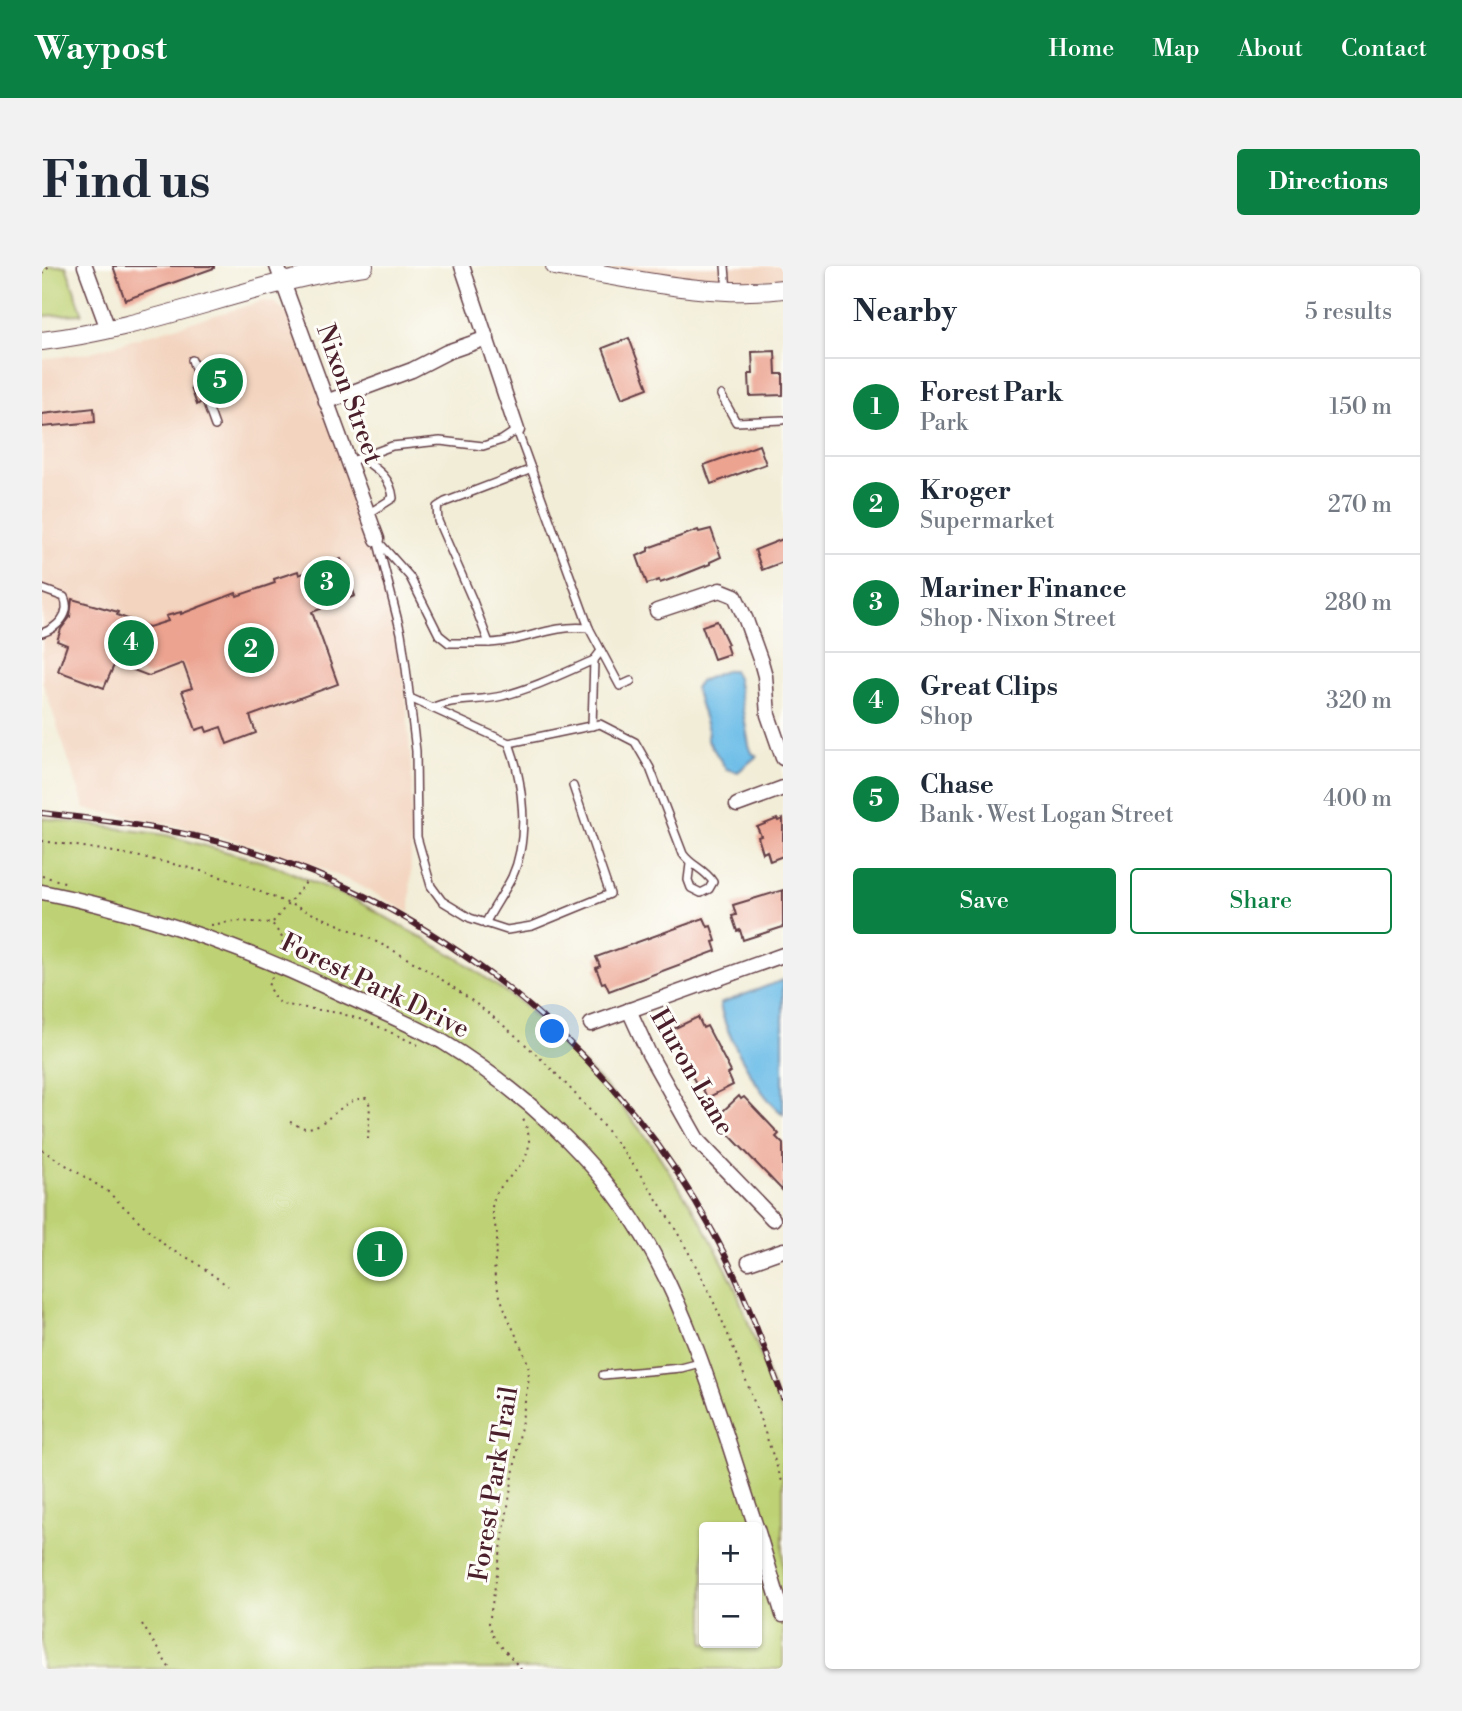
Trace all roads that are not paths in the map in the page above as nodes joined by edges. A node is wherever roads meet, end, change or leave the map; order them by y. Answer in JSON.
{"nodes":[{"id":1,"x":85,"y":266,"type":"edge"},
{"id":2,"x":364,"y":266,"type":"edge"},
{"id":3,"x":462,"y":266,"type":"edge"},
{"id":4,"x":555,"y":266,"type":"edge"},
{"id":5,"x":725,"y":266,"type":"edge"},
{"id":6,"x":280,"y":275,"type":"edge"},
{"id":7,"x":783,"y":289,"type":"edge"},
{"id":8,"x":727,"y":292,"type":"junction"},
{"id":9,"x":108,"y":329,"type":"junction"},
{"id":10,"x":487,"y":338,"type":"junction"},
{"id":11,"x":42,"y":341,"type":"edge"},
{"id":12,"x":192,"y":360,"type":"dead end"},
{"id":13,"x":200,"y":384,"type":"dead end"},
{"id":14,"x":721,"y":395,"type":"dead end"},
{"id":15,"x":206,"y":401,"type":"dead end"},
{"id":16,"x":326,"y":402,"type":"junction"},
{"id":17,"x":783,"y":420,"type":"edge"},
{"id":18,"x":215,"y":426,"type":"dead end"},
{"id":19,"x":517,"y":430,"type":"junction"},
{"id":20,"x":355,"y":460,"type":"junction"},
{"id":21,"x":532,"y":469,"type":"junction"},
{"id":22,"x":368,"y":514,"type":"junction"},
{"id":23,"x":377,"y":540,"type":"junction"},
{"id":24,"x":42,"y":589,"type":"edge"},
{"id":25,"x":657,"y":611,"type":"dead end"},
{"id":26,"x":589,"y":628,"type":"junction"},
{"id":27,"x":42,"y":633,"type":"edge"},
{"id":28,"x":489,"y":643,"type":"junction"},
{"id":29,"x":601,"y":651,"type":"junction"},
{"id":30,"x":594,"y":660,"type":"junction"},
{"id":31,"x":631,"y":681,"type":"dead end"},
{"id":32,"x":410,"y":698,"type":"junction"},
{"id":33,"x":432,"y":708,"type":"junction"},
{"id":34,"x":592,"y":726,"type":"junction"},
{"id":35,"x":509,"y":743,"type":"junction"},
{"id":36,"x":782,"y":752,"type":"edge"},
{"id":37,"x":573,"y":786,"type":"dead end"},
{"id":38,"x":783,"y":788,"type":"edge"},
{"id":39,"x":737,"y":805,"type":"dead end"},
{"id":40,"x":690,"y":864,"type":"dead end"},
{"id":41,"x":42,"y":892,"type":"edge"},
{"id":42,"x":485,"y":924,"type":"junction"},
{"id":43,"x":783,"y":955,"type":"edge"},
{"id":44,"x":629,"y":1010,"type":"junction"},
{"id":45,"x":591,"y":1024,"type":"dead end"},
{"id":46,"x":773,"y":1219,"type":"dead end"},
{"id":47,"x":783,"y":1250,"type":"edge"},
{"id":48,"x":749,"y":1262,"type":"dead end"},
{"id":49,"x":700,"y":1363,"type":"junction"},
{"id":50,"x":603,"y":1376,"type":"dead end"},
{"id":51,"x":754,"y":1522,"type":"edge"},
{"id":52,"x":762,"y":1547,"type":"edge"},
{"id":53,"x":783,"y":1615,"type":"edge"}],
"edges":[{"from":1,"to":9,"type":"street"},
{"from":2,"to":6,"type":"street"},
{"from":3,"to":10,"type":"street"},
{"from":4,"to":8,"type":"street"},
{"from":5,"to":8,"type":"lane"},
{"from":6,"to":9,"type":"street"},
{"from":6,"to":16,"type":"street","name":"Nixon Street"},
{"from":7,"to":8,"type":"street"},
{"from":9,"to":11,"type":"street"},
{"from":10,"to":16,"type":"street"},
{"from":10,"to":19,"type":"street"},
{"from":12,"to":13,"type":"lane"},
{"from":14,"to":17,"type":"lane"},
{"from":15,"to":18,"type":"lane"},
{"from":16,"to":20,"type":"street","name":"Nixon Street"},
{"from":19,"to":20,"type":"lane"},
{"from":19,"to":21,"type":"lane"},
{"from":20,"to":22,"type":"street","name":"Nixon Street"},
{"from":20,"to":22,"type":"lane"},
{"from":21,"to":26,"type":"lane"},
{"from":21,"to":28,"type":"lane"},
{"from":22,"to":23,"type":"street","name":"Nixon Street"},
{"from":23,"to":28,"type":"lane"},
{"from":23,"to":32,"type":"lane"},
{"from":24,"to":27,"type":"lane"},
{"from":25,"to":36,"type":"street"},
{"from":26,"to":28,"type":"lane"},
{"from":26,"to":29,"type":"lane"},
{"from":29,"to":30,"type":"lane"},
{"from":29,"to":31,"type":"lane"},
{"from":30,"to":33,"type":"lane"},
{"from":30,"to":34,"type":"lane"},
{"from":32,"to":33,"type":"lane"},
{"from":32,"to":42,"type":"lane"},
{"from":33,"to":35,"type":"lane"},
{"from":34,"to":35,"type":"lane"},
{"from":34,"to":40,"type":"lane"},
{"from":35,"to":42,"type":"lane"},
{"from":37,"to":42,"type":"lane"},
{"from":38,"to":39,"type":"street"},
{"from":41,"to":49,"type":"street","name":"Forest Park Drive"},
{"from":43,"to":44,"type":"street"},
{"from":44,"to":45,"type":"street"},
{"from":44,"to":46,"type":"street","name":"Huron Lane"},
{"from":47,"to":48,"type":"street"},
{"from":49,"to":50,"type":"lane"},
{"from":49,"to":51,"type":"street","name":"Forest Park Drive"},
{"from":52,"to":53,"type":"street","name":"Forest Park Drive"}]}
